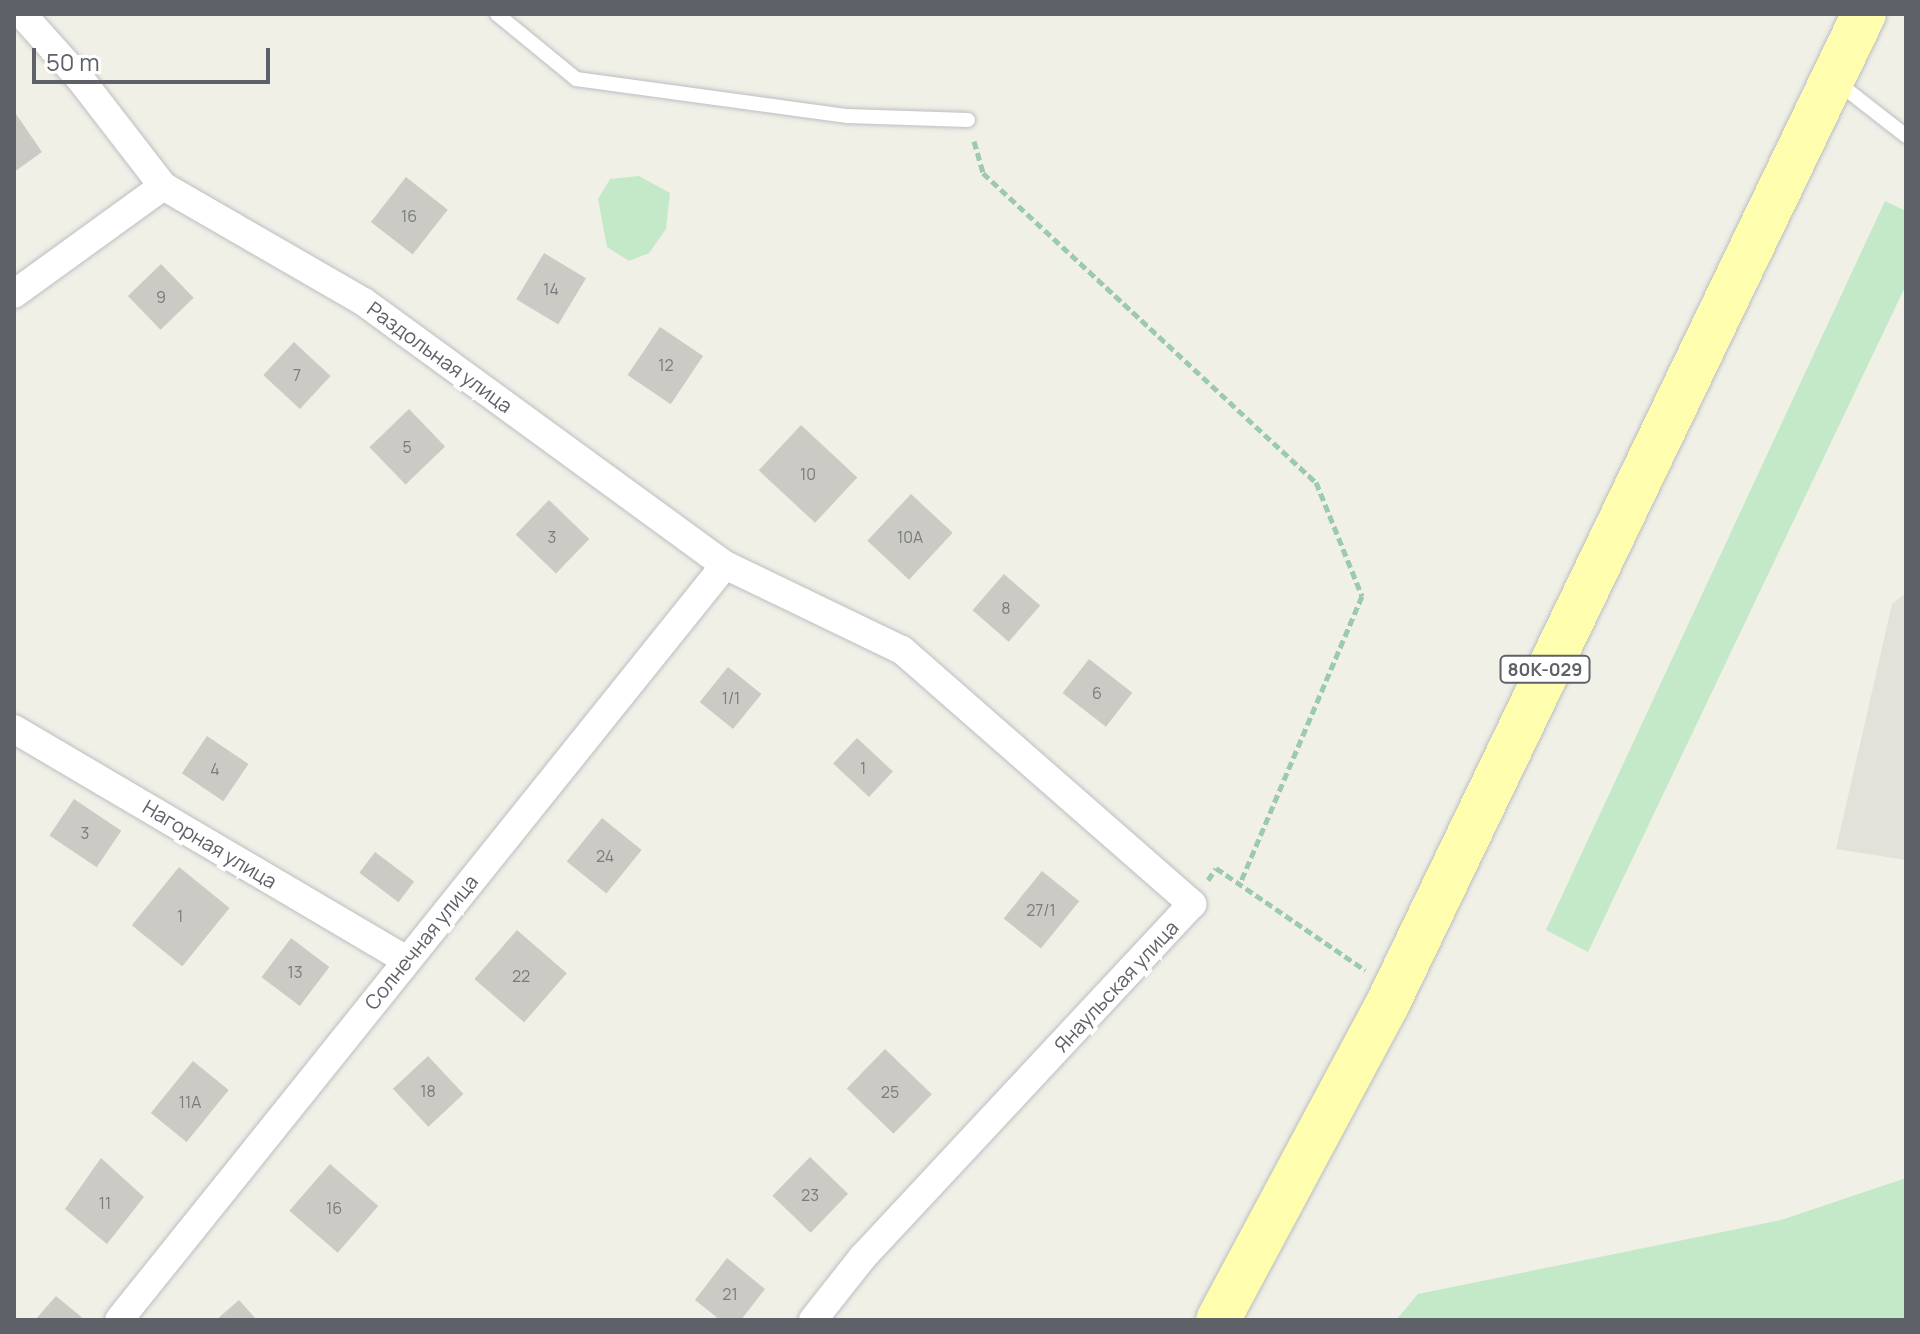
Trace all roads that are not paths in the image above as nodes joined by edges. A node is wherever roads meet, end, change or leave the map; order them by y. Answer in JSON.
{"nodes":[{"id":1,"x":22,"y":14,"type":"edge"},
{"id":2,"x":497,"y":14,"type":"edge"},
{"id":3,"x":1864,"y":14,"type":"edge"},
{"id":4,"x":1832,"y":78,"type":"junction"},
{"id":5,"x":968,"y":120,"type":"road end"},
{"id":6,"x":1906,"y":136,"type":"edge"},
{"id":7,"x":163,"y":186,"type":"junction"},
{"id":8,"x":14,"y":294,"type":"edge"},
{"id":9,"x":725,"y":565,"type":"junction"},
{"id":10,"x":902,"y":650,"type":"joint"},
{"id":11,"x":14,"y":729,"type":"edge"},
{"id":12,"x":406,"y":960,"type":"junction"},
{"id":13,"x":119,"y":1320,"type":"edge"},
{"id":14,"x":813,"y":1320,"type":"edge"},
{"id":15,"x":1218,"y":1320,"type":"edge"}],
"edges":[{"from":1,"to":7,"type":"street","name":"Раздольная улица"},
{"from":2,"to":5,"type":"lane"},
{"from":3,"to":4,"type":"main road","number":"80К-029"},
{"from":4,"to":6,"type":"lane"},
{"from":4,"to":15,"type":"main road","number":"80К-029"},
{"from":7,"to":8,"type":"street"},
{"from":7,"to":9,"type":"street","name":"Раздольная улица"},
{"from":9,"to":10,"type":"street","name":"Раздольная улица"},
{"from":9,"to":12,"type":"street","name":"Солнечная улица"},
{"from":10,"to":14,"type":"street","name":"Янаульская улица"},
{"from":11,"to":12,"type":"street","name":"Нагорная улица"},
{"from":12,"to":13,"type":"street","name":"Солнечная улица"}]}
